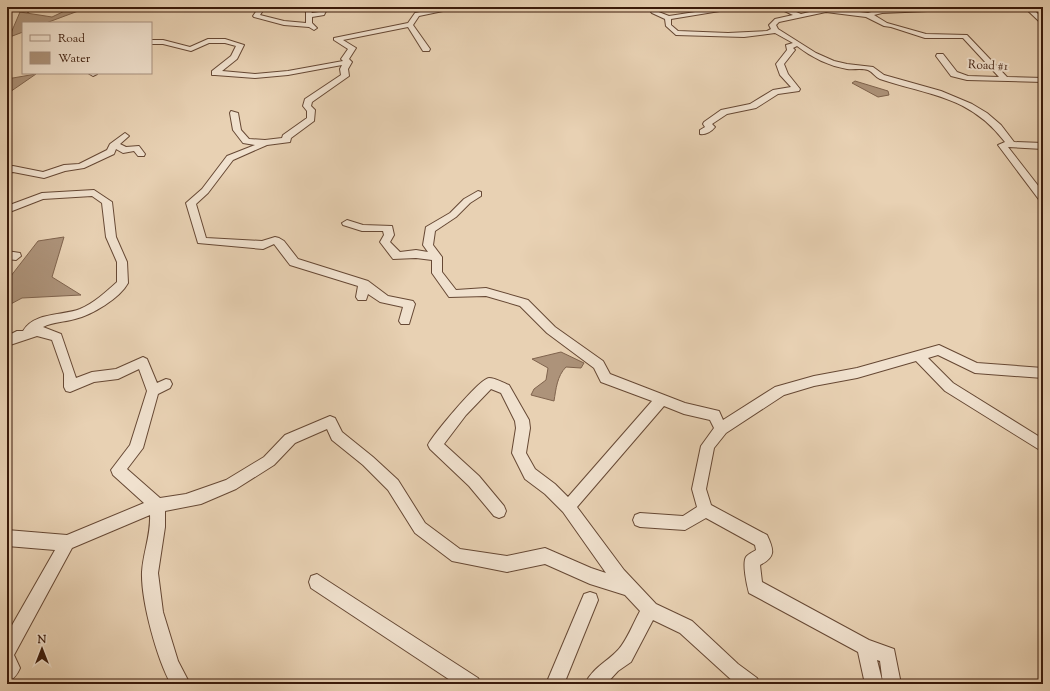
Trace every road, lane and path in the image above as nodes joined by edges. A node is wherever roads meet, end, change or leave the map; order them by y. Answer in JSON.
{"nodes":[{"id":1,"x":260,"y":7,"type":"edge"},
{"id":2,"x":304,"y":7,"type":"edge"},
{"id":3,"x":325,"y":7,"type":"edge"},
{"id":4,"x":459,"y":7,"type":"edge"},
{"id":5,"x":491,"y":7,"type":"edge"},
{"id":6,"x":497,"y":7,"type":"edge"},
{"id":7,"x":650,"y":7,"type":"edge"},
{"id":8,"x":742,"y":7,"type":"edge"},
{"id":9,"x":779,"y":7,"type":"edge"},
{"id":10,"x":973,"y":7,"type":"edge"},
{"id":11,"x":1027,"y":7,"type":"edge"},
{"id":12,"x":826,"y":9,"type":"edge"},
{"id":13,"x":309,"y":15,"type":"junction"},
{"id":14,"x":868,"y":15,"type":"junction"},
{"id":15,"x":800,"y":16,"type":"junction"},
{"id":16,"x":668,"y":18,"type":"junction"},
{"id":17,"x":1043,"y":23,"type":"edge"},
{"id":18,"x":410,"y":25,"type":"junction"},
{"id":19,"x":775,"y":30,"type":"junction"},
{"id":20,"x":152,"y":42,"type":"edge"},
{"id":21,"x":798,"y":43,"type":"junction"},
{"id":22,"x":426,"y":49,"type":"dead end"},
{"id":23,"x":940,"y":56,"type":"dead end"},
{"id":24,"x":348,"y":62,"type":"junction"},
{"id":25,"x":1005,"y":79,"type":"junction"},
{"id":26,"x":1043,"y":80,"type":"edge"},
{"id":27,"x":234,"y":113,"type":"dead end"},
{"id":28,"x":703,"y":132,"type":"dead end"},
{"id":29,"x":125,"y":136,"type":"dead end"},
{"id":30,"x":266,"y":143,"type":"junction"},
{"id":31,"x":1011,"y":144,"type":"junction"},
{"id":32,"x":113,"y":146,"type":"junction"},
{"id":33,"x":1043,"y":146,"type":"edge"},
{"id":34,"x":141,"y":154,"type":"dead end"},
{"id":35,"x":7,"y":170,"type":"edge"},
{"id":36,"x":478,"y":194,"type":"dead end"},
{"id":37,"x":1043,"y":199,"type":"edge"},
{"id":38,"x":7,"y":210,"type":"edge"},
{"id":39,"x":347,"y":223,"type":"dead end"},
{"id":40,"x":437,"y":257,"type":"junction"},
{"id":41,"x":364,"y":284,"type":"junction"},
{"id":42,"x":362,"y":297,"type":"dead end"},
{"id":43,"x":405,"y":321,"type":"dead end"},
{"id":44,"x":26,"y":336,"type":"junction"},
{"id":45,"x":7,"y":341,"type":"edge"},
{"id":46,"x":918,"y":356,"type":"junction"},
{"id":47,"x":1043,"y":373,"type":"edge"},
{"id":48,"x":166,"y":384,"type":"dead end"},
{"id":49,"x":153,"y":391,"type":"junction"},
{"id":50,"x":662,"y":399,"type":"junction"},
{"id":51,"x":721,"y":429,"type":"junction"},
{"id":52,"x":1043,"y":446,"type":"edge"},
{"id":53,"x":157,"y":505,"type":"junction"},
{"id":54,"x":568,"y":507,"type":"junction"},
{"id":55,"x":705,"y":510,"type":"junction"},
{"id":56,"x":499,"y":511,"type":"dead end"},
{"id":57,"x":640,"y":520,"type":"dead end"},
{"id":58,"x":7,"y":538,"type":"edge"},
{"id":59,"x":67,"y":543,"type":"junction"},
{"id":60,"x":317,"y":582,"type":"dead end"},
{"id":61,"x":630,"y":588,"type":"junction"},
{"id":62,"x":590,"y":600,"type":"dead end"},
{"id":63,"x":650,"y":610,"type":"junction"},
{"id":64,"x":865,"y":647,"type":"junction"},
{"id":65,"x":7,"y":651,"type":"edge"},
{"id":66,"x":7,"y":660,"type":"edge"},
{"id":67,"x":7,"y":673,"type":"edge"},
{"id":68,"x":181,"y":684,"type":"edge"},
{"id":69,"x":472,"y":684,"type":"edge"},
{"id":70,"x":555,"y":684,"type":"edge"},
{"id":71,"x":594,"y":684,"type":"edge"},
{"id":72,"x":751,"y":684,"type":"edge"},
{"id":73,"x":874,"y":684,"type":"edge"},
{"id":74,"x":892,"y":684,"type":"edge"}],
"edges":[{"from":1,"to":13,"type":"street"},
{"from":2,"to":13,"type":"street"},
{"from":3,"to":13,"type":"street"},
{"from":4,"to":18,"type":"street"},
{"from":5,"to":6,"type":"street"},
{"from":7,"to":16,"type":"street"},
{"from":8,"to":16,"type":"street"},
{"from":9,"to":15,"type":"street"},
{"from":10,"to":14,"type":"street"},
{"from":11,"to":17,"type":"street"},
{"from":12,"to":14,"type":"street"},
{"from":12,"to":15,"type":"street"},
{"from":14,"to":25,"type":"street"},
{"from":15,"to":19,"type":"street"},
{"from":16,"to":19,"type":"street"},
{"from":18,"to":22,"type":"street"},
{"from":18,"to":24,"type":"street"},
{"from":19,"to":21,"type":"street"},
{"from":20,"to":24,"type":"street"},
{"from":21,"to":28,"type":"street"},
{"from":21,"to":31,"type":"street"},
{"from":23,"to":25,"type":"street","name":"Road #1"},
{"from":24,"to":30,"type":"street"},
{"from":25,"to":26,"type":"street","name":"Road #1"},
{"from":27,"to":30,"type":"street"},
{"from":29,"to":32,"type":"street"},
{"from":30,"to":41,"type":"street"},
{"from":31,"to":33,"type":"street"},
{"from":31,"to":37,"type":"street"},
{"from":32,"to":34,"type":"street"},
{"from":32,"to":35,"type":"street"},
{"from":36,"to":40,"type":"street"},
{"from":38,"to":44,"type":"street"},
{"from":39,"to":40,"type":"street"},
{"from":40,"to":50,"type":"street"},
{"from":41,"to":42,"type":"street"},
{"from":41,"to":43,"type":"street"},
{"from":44,"to":45,"type":"street"},
{"from":44,"to":49,"type":"street"},
{"from":46,"to":47,"type":"street"},
{"from":46,"to":51,"type":"street"},
{"from":46,"to":52,"type":"street"},
{"from":48,"to":49,"type":"street"},
{"from":49,"to":53,"type":"street"},
{"from":50,"to":51,"type":"street"},
{"from":50,"to":54,"type":"street"},
{"from":51,"to":55,"type":"street"},
{"from":53,"to":59,"type":"street"},
{"from":53,"to":61,"type":"street"},
{"from":53,"to":68,"type":"street"},
{"from":54,"to":56,"type":"street"},
{"from":54,"to":61,"type":"street"},
{"from":55,"to":57,"type":"street"},
{"from":55,"to":64,"type":"street"},
{"from":58,"to":59,"type":"street"},
{"from":59,"to":65,"type":"street"},
{"from":60,"to":69,"type":"street"},
{"from":61,"to":63,"type":"street"},
{"from":62,"to":70,"type":"street"},
{"from":63,"to":71,"type":"street"},
{"from":63,"to":72,"type":"street"},
{"from":64,"to":73,"type":"street"},
{"from":64,"to":74,"type":"street"},
{"from":66,"to":67,"type":"street"}]}
